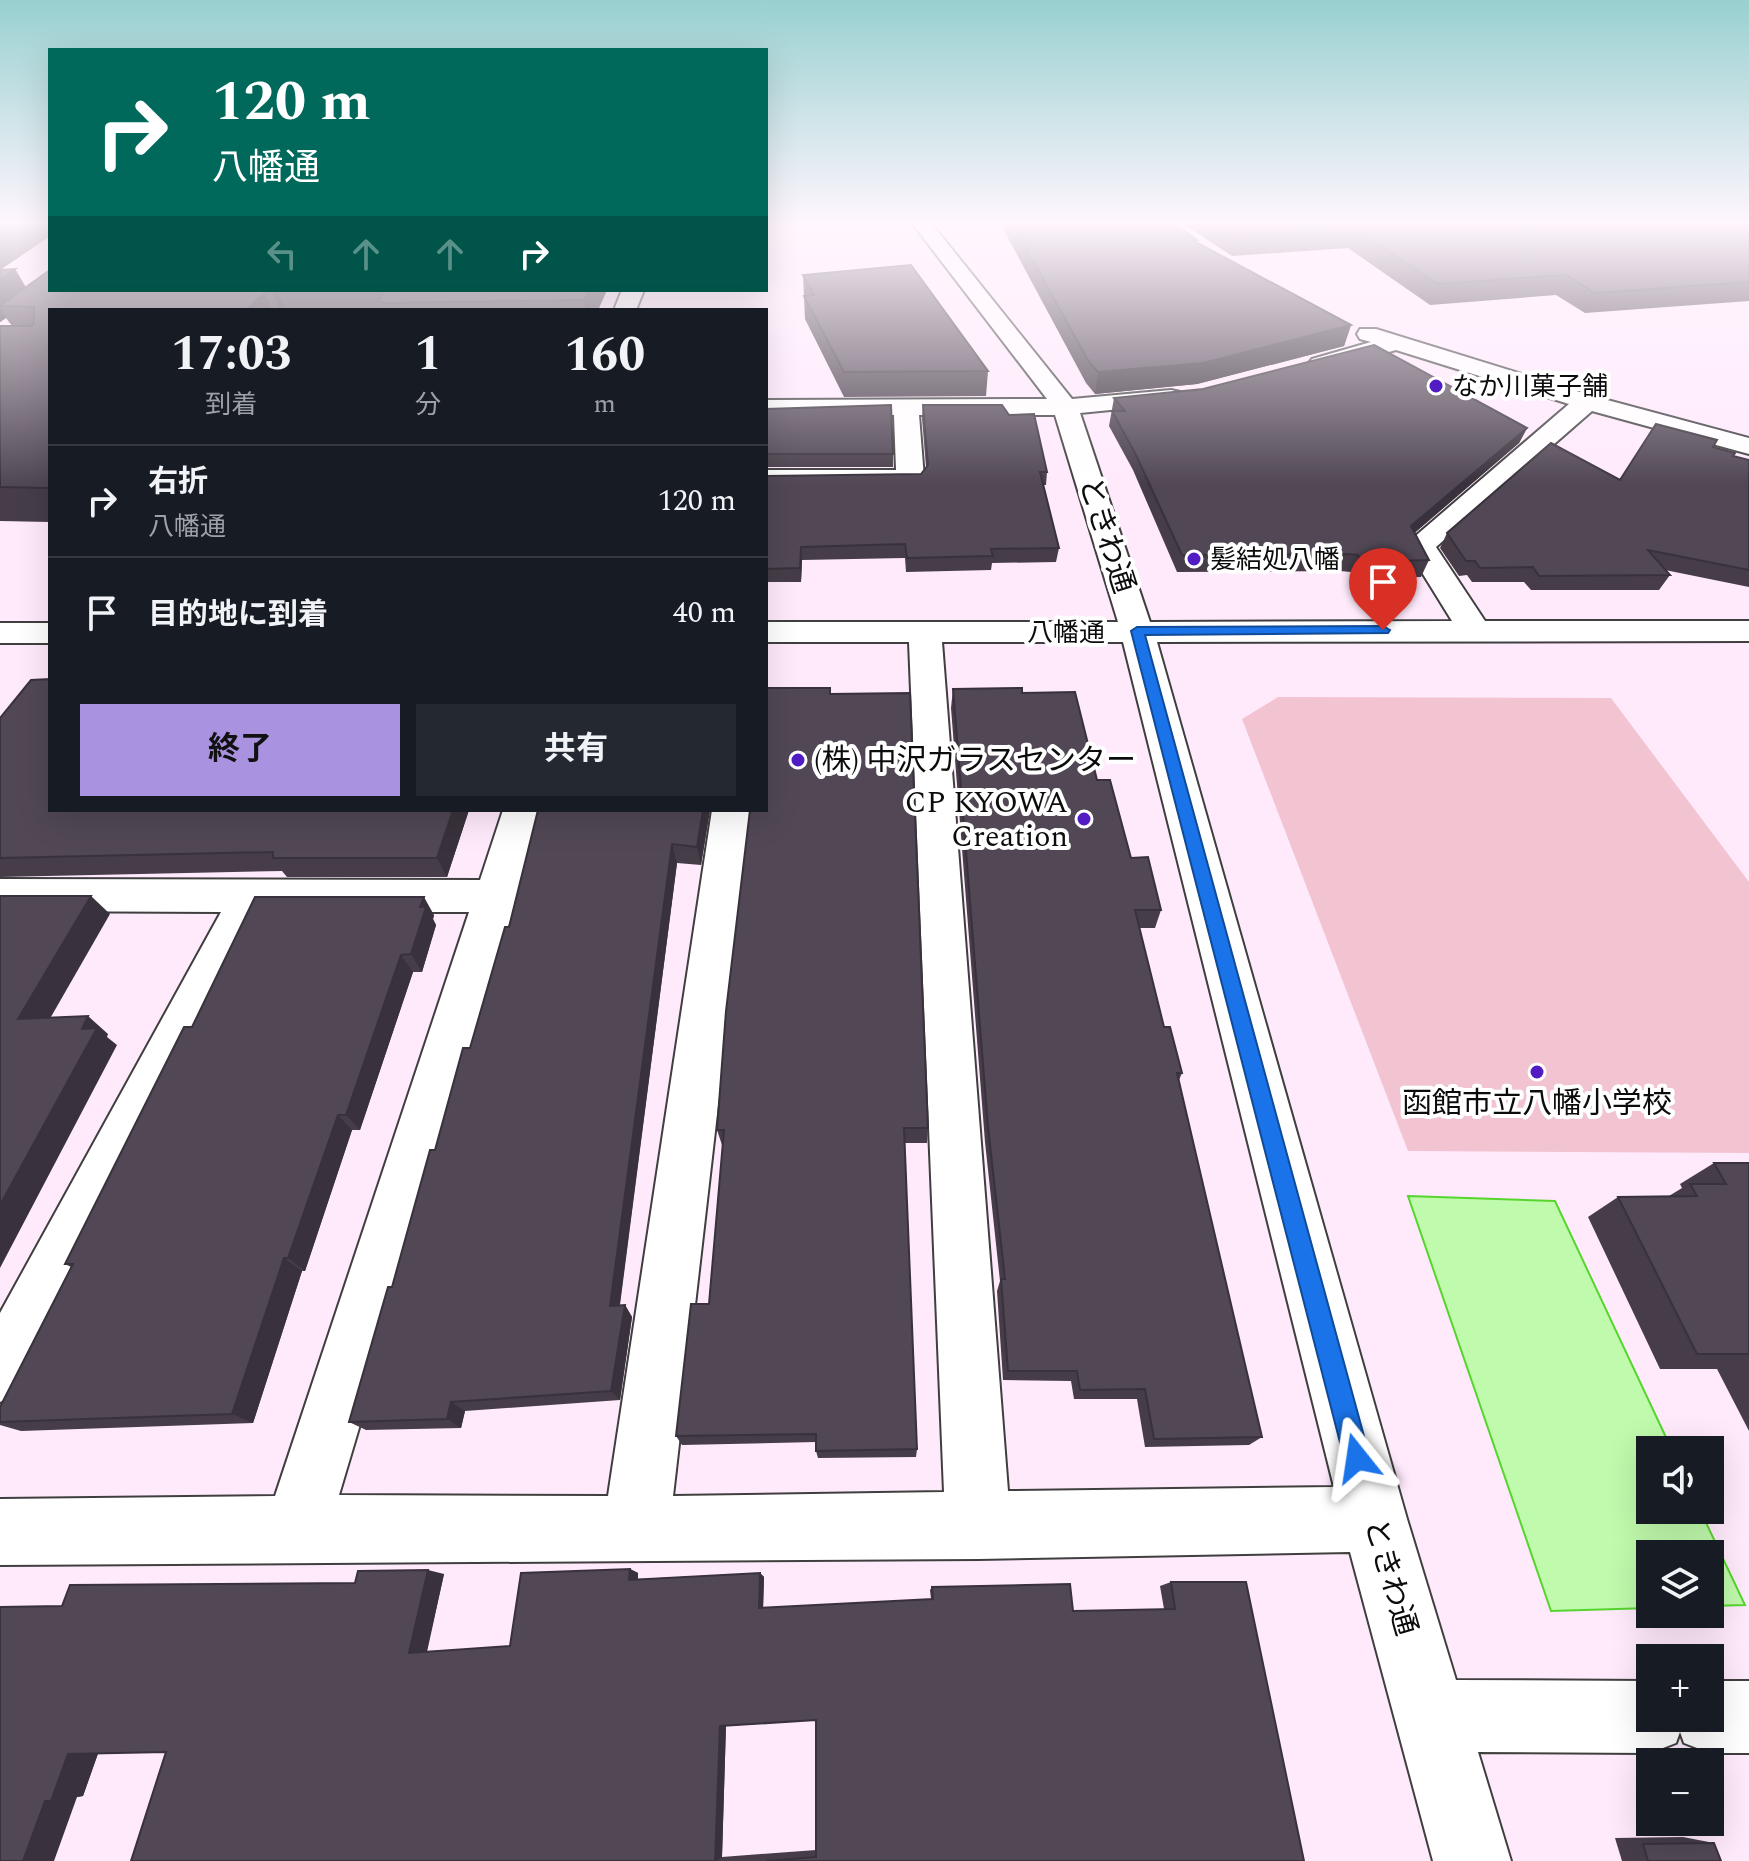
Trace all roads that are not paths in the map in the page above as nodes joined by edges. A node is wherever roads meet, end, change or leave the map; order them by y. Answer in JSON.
{"nodes":[{"id":1,"x":991,"y":310,"type":"edge"},
{"id":2,"x":1341,"y":325,"type":"edge"},
{"id":3,"x":1395,"y":343,"type":"junction"},
{"id":4,"x":1300,"y":369,"type":"edge"},
{"id":5,"x":1198,"y":394,"type":"edge"},
{"id":6,"x":1587,"y":402,"type":"junction"},
{"id":7,"x":1065,"y":407,"type":"junction"},
{"id":8,"x":768,"y":408,"type":"edge"},
{"id":9,"x":906,"y":408,"type":"junction"},
{"id":10,"x":1749,"y":446,"type":"edge"},
{"id":11,"x":768,"y":478,"type":"edge"},
{"id":12,"x":1474,"y":630,"type":"junction"},
{"id":13,"x":1137,"y":631,"type":"junction"},
{"id":14,"x":1749,"y":631,"type":"edge"},
{"id":15,"x":768,"y":632,"type":"edge"},
{"id":16,"x":48,"y":633,"type":"edge"},
{"id":17,"x":925,"y":633,"type":"junction"},
{"id":18,"x":5,"y":639,"type":"edge"},
{"id":19,"x":522,"y":812,"type":"edge"},
{"id":20,"x":732,"y":812,"type":"edge"},
{"id":21,"x":496,"y":896,"type":"junction"},
{"id":22,"x":251,"y":897,"type":"junction"},
{"id":23,"x":8,"y":906,"type":"edge"},
{"id":24,"x":0,"y":1372,"type":"edge"},
{"id":25,"x":1374,"y":1519,"type":"junction"},
{"id":26,"x":978,"y":1526,"type":"junction"},
{"id":27,"x":297,"y":1528,"type":"junction"},
{"id":28,"x":636,"y":1529,"type":"junction"},
{"id":29,"x":0,"y":1532,"type":"edge"},
{"id":30,"x":1432,"y":1716,"type":"junction"},
{"id":31,"x":1636,"y":1717,"type":"edge"},
{"id":32,"x":1724,"y":1717,"type":"edge"},
{"id":33,"x":1749,"y":1717,"type":"edge"},
{"id":34,"x":1472,"y":1861,"type":"edge"}],
"edges":[{"from":1,"to":7,"type":"street","name":"ときわ通"},
{"from":2,"to":3,"type":"street"},
{"from":3,"to":4,"type":"street"},
{"from":3,"to":6,"type":"street"},
{"from":5,"to":7,"type":"street"},
{"from":6,"to":10,"type":"street"},
{"from":6,"to":12,"type":"street"},
{"from":7,"to":9,"type":"street"},
{"from":7,"to":13,"type":"street","name":"ときわ通"},
{"from":8,"to":9,"type":"street"},
{"from":9,"to":11,"type":"street"},
{"from":12,"to":13,"type":"street","name":"八幡通"},
{"from":12,"to":14,"type":"street","name":"八幡通"},
{"from":13,"to":17,"type":"street","name":"八幡通"},
{"from":13,"to":25,"type":"street","name":"ときわ通"},
{"from":15,"to":17,"type":"street","name":"八幡通"},
{"from":16,"to":18,"type":"street"},
{"from":17,"to":26,"type":"street"},
{"from":19,"to":21,"type":"street"},
{"from":20,"to":28,"type":"street"},
{"from":21,"to":22,"type":"street"},
{"from":21,"to":27,"type":"street"},
{"from":22,"to":23,"type":"street"},
{"from":22,"to":24,"type":"street"},
{"from":25,"to":26,"type":"street"},
{"from":25,"to":30,"type":"street","name":"ときわ通"},
{"from":26,"to":28,"type":"street"},
{"from":27,"to":28,"type":"street"},
{"from":27,"to":29,"type":"street"},
{"from":30,"to":31,"type":"street"},
{"from":30,"to":34,"type":"street","name":"ときわ通"},
{"from":32,"to":33,"type":"street"}]}
